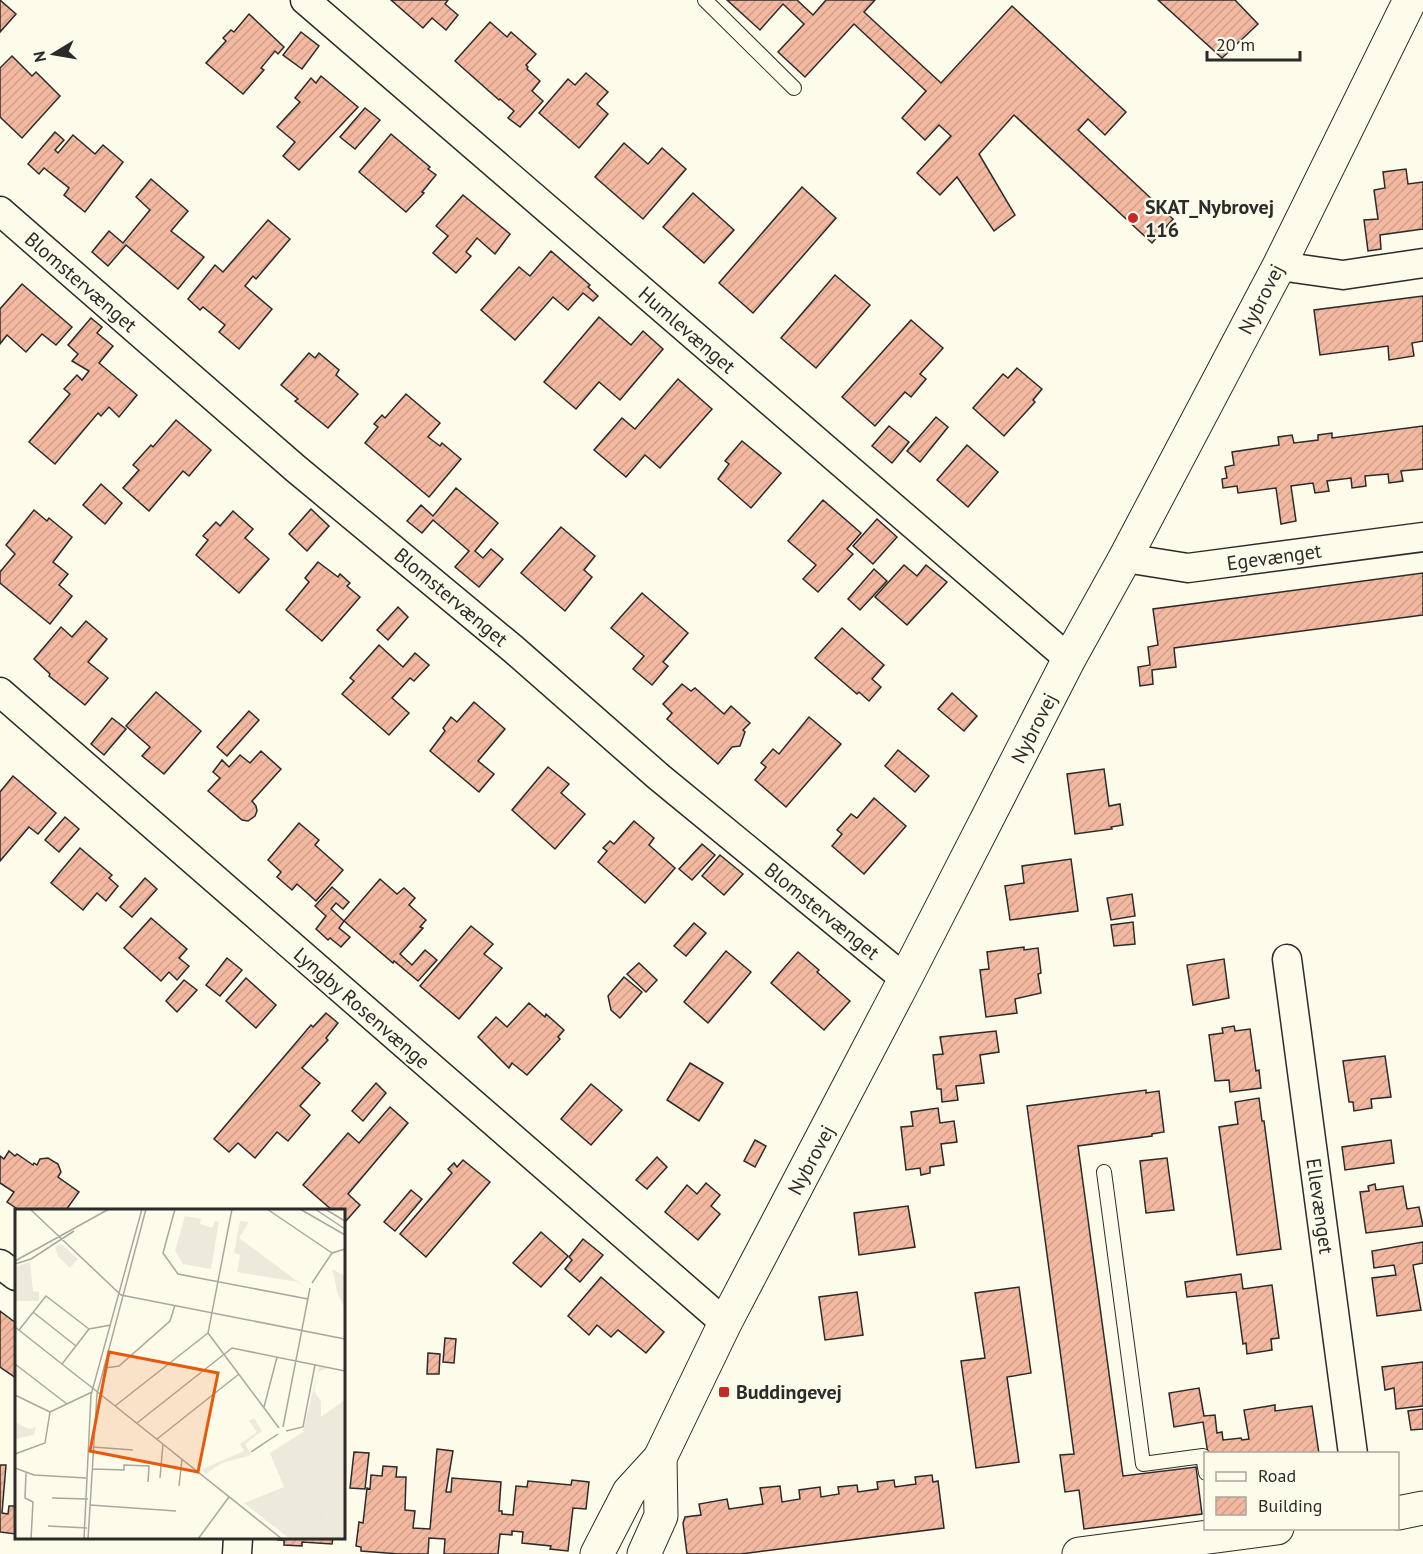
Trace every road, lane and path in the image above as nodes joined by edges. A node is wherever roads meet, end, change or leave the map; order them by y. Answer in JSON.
{"nodes":[{"id":1,"x":305,"y":0,"type":"edge"},
{"id":2,"x":705,"y":0,"type":"edge"},
{"id":3,"x":1410,"y":0,"type":"edge"},
{"id":4,"x":794,"y":88,"type":"dead end"},
{"id":5,"x":0,"y":211,"type":"edge"},
{"id":6,"x":1423,"y":264,"type":"edge"},
{"id":7,"x":1279,"y":266,"type":"junction"},
{"id":8,"x":1423,"y":537,"type":"edge"},
{"id":9,"x":1125,"y":558,"type":"junction"},
{"id":10,"x":1069,"y":659,"type":"junction"},
{"id":11,"x":0,"y":692,"type":"edge"},
{"id":12,"x":1287,"y":959,"type":"dead end"},
{"id":13,"x":905,"y":980,"type":"junction"},
{"id":14,"x":1104,"y":1172,"type":"dead end"},
{"id":15,"x":0,"y":1264,"type":"edge"},
{"id":16,"x":15,"y":1275,"type":"edge"},
{"id":17,"x":725,"y":1323,"type":"junction"},
{"id":18,"x":1353,"y":1452,"type":"edge"},
{"id":19,"x":660,"y":1458,"type":"junction"},
{"id":20,"x":1204,"y":1462,"type":"edge"},
{"id":21,"x":1423,"y":1508,"type":"edge"},
{"id":22,"x":1399,"y":1513,"type":"edge"},
{"id":23,"x":1246,"y":1530,"type":"edge"},
{"id":24,"x":1216,"y":1532,"type":"edge"},
{"id":25,"x":238,"y":1539,"type":"edge"},
{"id":26,"x":237,"y":1554,"type":"edge"},
{"id":27,"x":597,"y":1554,"type":"edge"},
{"id":28,"x":644,"y":1554,"type":"edge"},
{"id":29,"x":1079,"y":1554,"type":"edge"}],
"edges":[{"from":1,"to":10,"type":"street","name":"Humlevænget"},
{"from":2,"to":4,"type":"lane"},
{"from":3,"to":7,"type":"main road","name":"Nybrovej"},
{"from":5,"to":13,"type":"street","name":"Blomstervænget"},
{"from":6,"to":7,"type":"street"},
{"from":7,"to":9,"type":"main road","name":"Nybrovej"},
{"from":8,"to":9,"type":"street","name":"Egevænget"},
{"from":9,"to":10,"type":"main road","name":"Nybrovej"},
{"from":10,"to":13,"type":"main road","name":"Nybrovej"},
{"from":11,"to":17,"type":"street","name":"Lyngby Rosenvænge"},
{"from":12,"to":18,"type":"street","name":"Ellevænget"},
{"from":13,"to":17,"type":"main road","name":"Nybrovej"},
{"from":14,"to":20,"type":"lane"},
{"from":15,"to":16,"type":"street"},
{"from":17,"to":19,"type":"main road","name":"Nybrovej"},
{"from":19,"to":27,"type":"main road","name":"Nybrovej"},
{"from":19,"to":28,"type":"main road","name":"Nybrovej"},
{"from":21,"to":22,"type":"main road"},
{"from":23,"to":24,"type":"main road"},
{"from":24,"to":29,"type":"main road"},
{"from":25,"to":26,"type":"street"}]}
